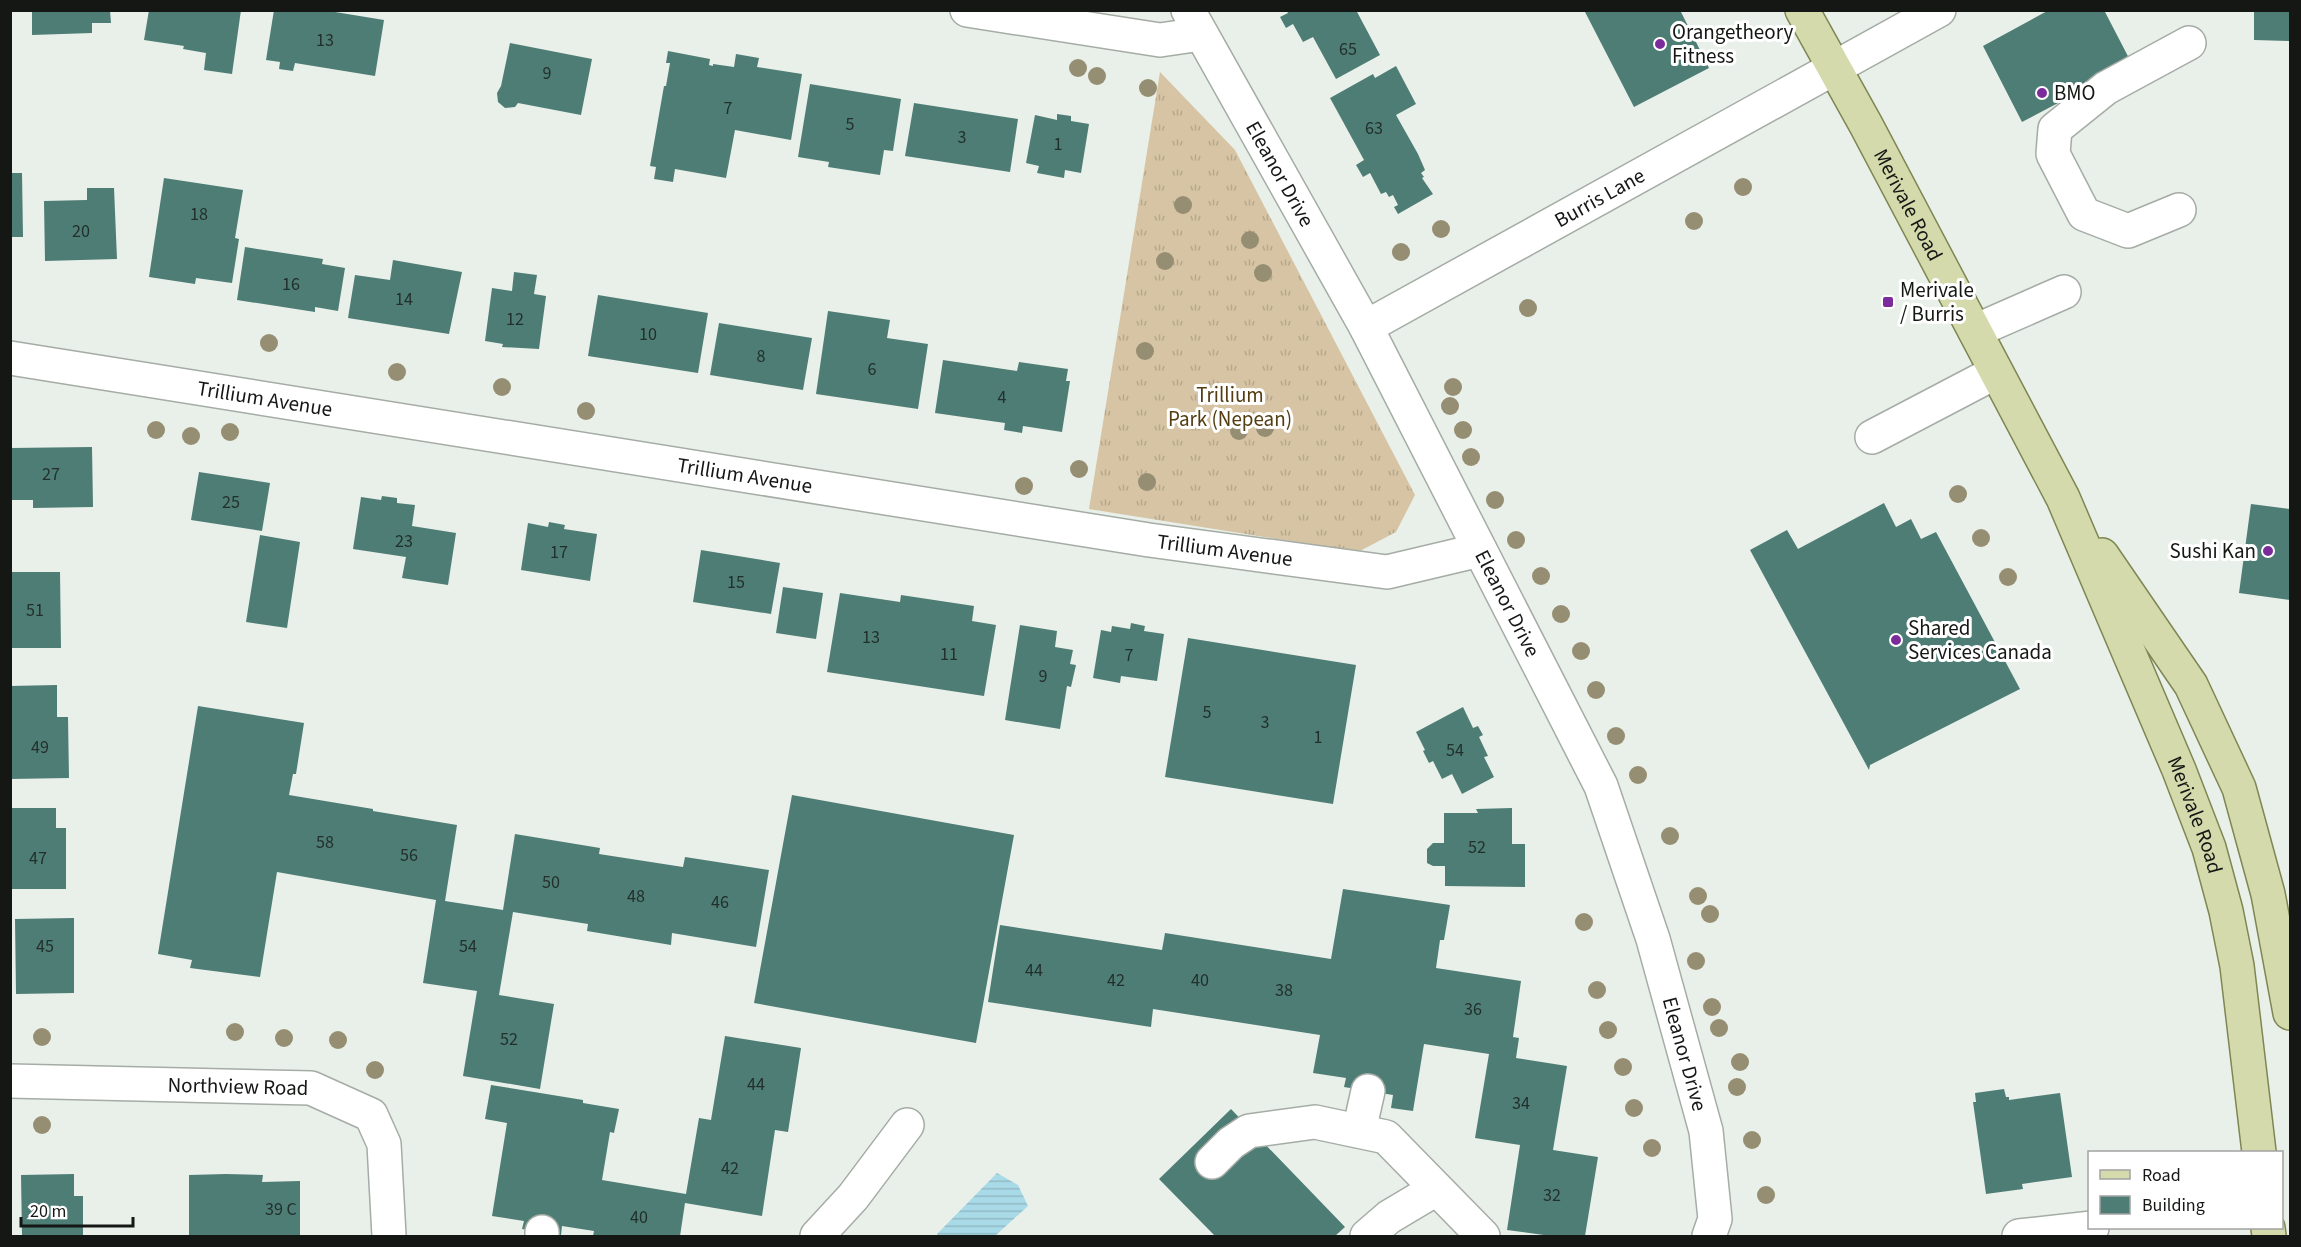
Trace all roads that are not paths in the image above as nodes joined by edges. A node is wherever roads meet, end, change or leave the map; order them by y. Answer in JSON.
{"nodes":[{"id":1,"x":967,"y":10,"type":"edge"},
{"id":2,"x":1802,"y":10,"type":"edge"},
{"id":3,"x":1939,"y":10,"type":"edge"},
{"id":4,"x":1194,"y":22,"type":"edge"},
{"id":5,"x":2189,"y":43,"type":"dead end"},
{"id":6,"x":1835,"y":68,"type":"junction"},
{"id":7,"x":2179,"y":210,"type":"dead end"},
{"id":8,"x":2064,"y":292,"type":"dead end"},
{"id":9,"x":1365,"y":327,"type":"junction"},
{"id":10,"x":1975,"y":331,"type":"junction"},
{"id":11,"x":10,"y":357,"type":"edge"},
{"id":12,"x":1996,"y":372,"type":"junction"},
{"id":13,"x":1872,"y":437,"type":"dead end"},
{"id":14,"x":2063,"y":498,"type":"junction"},
{"id":15,"x":1480,"y":550,"type":"junction"},
{"id":16,"x":2290,"y":1013,"type":"edge"},
{"id":17,"x":10,"y":1081,"type":"edge"},
{"id":18,"x":1368,"y":1091,"type":"dead end"},
{"id":19,"x":907,"y":1125,"type":"dead end"},
{"id":20,"x":1359,"y":1131,"type":"junction"},
{"id":21,"x":2259,"y":1151,"type":"edge"},
{"id":22,"x":1212,"y":1162,"type":"dead end"},
{"id":23,"x":1436,"y":1189,"type":"junction"},
{"id":24,"x":2088,"y":1227,"type":"edge"},
{"id":25,"x":389,"y":1236,"type":"edge"},
{"id":26,"x":817,"y":1236,"type":"edge"},
{"id":27,"x":1367,"y":1236,"type":"edge"},
{"id":28,"x":1483,"y":1236,"type":"edge"},
{"id":29,"x":1709,"y":1236,"type":"edge"},
{"id":30,"x":2019,"y":1236,"type":"edge"}],
"edges":[{"from":1,"to":4,"type":"street"},
{"from":2,"to":6,"type":"main road","name":"Merivale Road"},
{"from":3,"to":6,"type":"street","name":"Burris Lane"},
{"from":4,"to":9,"type":"street","name":"Eleanor Drive"},
{"from":5,"to":7,"type":"street"},
{"from":6,"to":9,"type":"street","name":"Burris Lane"},
{"from":6,"to":10,"type":"main road","name":"Merivale Road"},
{"from":8,"to":10,"type":"street"},
{"from":9,"to":15,"type":"street","name":"Eleanor Drive"},
{"from":10,"to":12,"type":"main road","name":"Merivale Road"},
{"from":11,"to":15,"type":"street","name":"Trillium Avenue"},
{"from":12,"to":13,"type":"street"},
{"from":12,"to":14,"type":"main road","name":"Merivale Road"},
{"from":14,"to":16,"type":"main road","name":"Merivale Road"},
{"from":14,"to":21,"type":"main road","name":"Merivale Road"},
{"from":15,"to":29,"type":"street","name":"Eleanor Drive"},
{"from":17,"to":25,"type":"street","name":"Northview Road"},
{"from":18,"to":20,"type":"street"},
{"from":19,"to":26,"type":"street"},
{"from":20,"to":22,"type":"street"},
{"from":20,"to":23,"type":"street"},
{"from":23,"to":27,"type":"street"},
{"from":23,"to":28,"type":"street"},
{"from":24,"to":30,"type":"street"}]}
